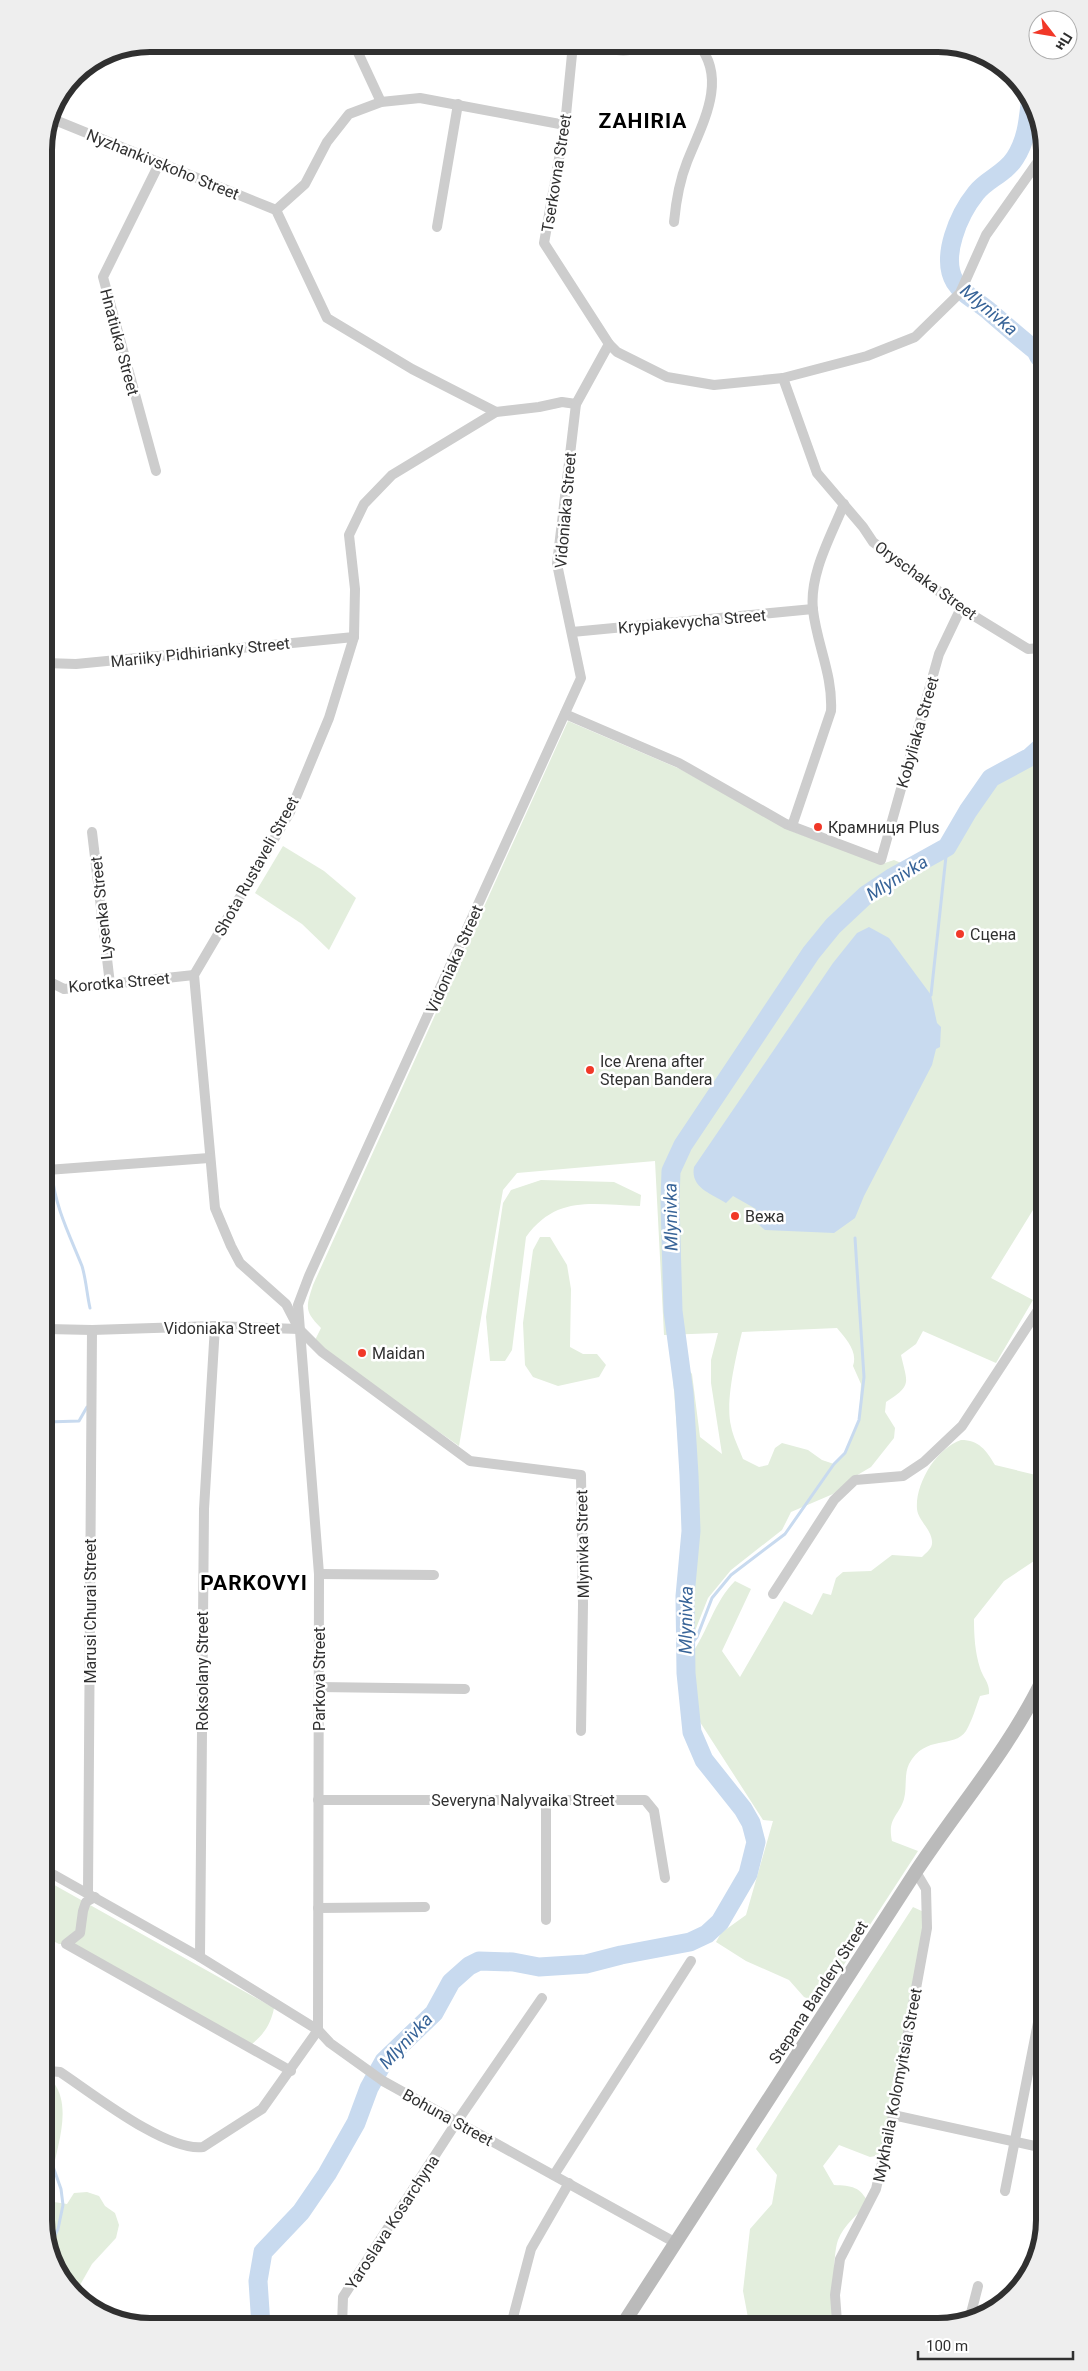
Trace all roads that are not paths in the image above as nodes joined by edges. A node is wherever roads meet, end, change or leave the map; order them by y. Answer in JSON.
{"nodes":[{"id":1,"x":358,"y":53,"type":"edge"},
{"id":2,"x":572,"y":53,"type":"edge"},
{"id":3,"x":705,"y":53,"type":"edge"},
{"id":4,"x":381,"y":102,"type":"junction"},
{"id":5,"x":458,"y":104,"type":"junction"},
{"id":6,"x":57,"y":121,"type":"edge"},
{"id":7,"x":565,"y":126,"type":"junction"},
{"id":8,"x":159,"y":164,"type":"junction"},
{"id":9,"x":1036,"y":164,"type":"edge"},
{"id":10,"x":276,"y":210,"type":"junction"},
{"id":11,"x":674,"y":222,"type":"dead end"},
{"id":12,"x":437,"y":227,"type":"dead end"},
{"id":13,"x":609,"y":344,"type":"junction"},
{"id":14,"x":783,"y":378,"type":"junction"},
{"id":15,"x":576,"y":404,"type":"junction"},
{"id":16,"x":496,"y":412,"type":"junction"},
{"id":17,"x":156,"y":471,"type":"dead end"},
{"id":18,"x":844,"y":504,"type":"junction"},
{"id":19,"x":961,"y":608,"type":"junction"},
{"id":20,"x":812,"y":609,"type":"junction"},
{"id":21,"x":572,"y":632,"type":"junction"},
{"id":22,"x":354,"y":637,"type":"junction"},
{"id":23,"x":1036,"y":648,"type":"edge"},
{"id":24,"x":53,"y":663,"type":"edge"},
{"id":25,"x":565,"y":714,"type":"junction"},
{"id":26,"x":792,"y":826,"type":"junction"},
{"id":27,"x":92,"y":832,"type":"dead end"},
{"id":28,"x":194,"y":975,"type":"junction"},
{"id":29,"x":53,"y":983,"type":"edge"},
{"id":30,"x":110,"y":984,"type":"junction"},
{"id":31,"x":210,"y":1158,"type":"junction"},
{"id":32,"x":53,"y":1170,"type":"edge"},
{"id":33,"x":1036,"y":1313,"type":"edge"},
{"id":34,"x":215,"y":1326,"type":"junction"},
{"id":35,"x":52,"y":1329,"type":"edge"},
{"id":36,"x":299,"y":1329,"type":"junction"},
{"id":37,"x":92,"y":1330,"type":"junction"},
{"id":38,"x":319,"y":1574,"type":"junction"},
{"id":39,"x":434,"y":1575,"type":"dead end"},
{"id":40,"x":773,"y":1594,"type":"dead end"},
{"id":41,"x":319,"y":1687,"type":"junction"},
{"id":42,"x":465,"y":1690,"type":"dead end"},
{"id":43,"x":1036,"y":1694,"type":"edge"},
{"id":44,"x":581,"y":1731,"type":"dead end"},
{"id":45,"x":318,"y":1800,"type":"junction"},
{"id":46,"x":546,"y":1801,"type":"junction"},
{"id":47,"x":916,"y":1872,"type":"junction"},
{"id":48,"x":52,"y":1874,"type":"edge"},
{"id":49,"x":665,"y":1878,"type":"dead end"},
{"id":50,"x":91,"y":1895,"type":"junction"},
{"id":51,"x":425,"y":1907,"type":"dead end"},
{"id":52,"x":318,"y":1908,"type":"junction"},
{"id":53,"x":546,"y":1920,"type":"dead end"},
{"id":54,"x":200,"y":1957,"type":"junction"},
{"id":55,"x":691,"y":1962,"type":"dead end"},
{"id":56,"x":542,"y":1998,"type":"dead end"},
{"id":57,"x":318,"y":2030,"type":"junction"},
{"id":58,"x":1036,"y":2033,"type":"edge"},
{"id":59,"x":52,"y":2071,"type":"edge"},
{"id":60,"x":290,"y":2071,"type":"junction"},
{"id":61,"x":894,"y":2115,"type":"junction"},
{"id":62,"x":456,"y":2123,"type":"junction"},
{"id":63,"x":1015,"y":2142,"type":"junction"},
{"id":64,"x":1036,"y":2146,"type":"edge"},
{"id":65,"x":554,"y":2175,"type":"junction"},
{"id":66,"x":569,"y":2183,"type":"junction"},
{"id":67,"x":1005,"y":2191,"type":"dead end"},
{"id":68,"x":676,"y":2243,"type":"junction"},
{"id":69,"x":978,"y":2286,"type":"dead end"},
{"id":70,"x":972,"y":2312,"type":"edge"},
{"id":71,"x":342,"y":2318,"type":"edge"},
{"id":72,"x":513,"y":2318,"type":"edge"},
{"id":73,"x":627,"y":2318,"type":"edge"},
{"id":74,"x":837,"y":2318,"type":"edge"}],
"edges":[{"from":1,"to":4,"type":"street"},
{"from":2,"to":7,"type":"street","name":"Tserkovna Street"},
{"from":3,"to":11,"type":"street"},
{"from":4,"to":5,"type":"street"},
{"from":4,"to":10,"type":"street"},
{"from":5,"to":7,"type":"street"},
{"from":5,"to":12,"type":"street"},
{"from":6,"to":8,"type":"street","name":"Nyzhankivskoho Street"},
{"from":7,"to":13,"type":"street","name":"Tserkovna Street"},
{"from":8,"to":10,"type":"street","name":"Nyzhankivskoho Street"},
{"from":8,"to":17,"type":"street","name":"Hnatiuka Street"},
{"from":9,"to":14,"type":"street"},
{"from":10,"to":16,"type":"street"},
{"from":13,"to":14,"type":"street"},
{"from":13,"to":15,"type":"street","name":"Vidoniaka Street"},
{"from":14,"to":18,"type":"street","name":"Oryschaka Street"},
{"from":15,"to":16,"type":"street","name":"Shota Rustaveli Street"},
{"from":15,"to":21,"type":"street","name":"Vidoniaka Street"},
{"from":16,"to":22,"type":"street","name":"Shota Rustaveli Street"},
{"from":18,"to":19,"type":"street","name":"Oryschaka Street"},
{"from":18,"to":20,"type":"street"},
{"from":19,"to":23,"type":"street","name":"Oryschaka Street"},
{"from":19,"to":26,"type":"street","name":"Kobyliaka Street"},
{"from":20,"to":21,"type":"street","name":"Krypiakevycha Street"},
{"from":20,"to":26,"type":"street"},
{"from":21,"to":25,"type":"street","name":"Vidoniaka Street"},
{"from":22,"to":24,"type":"street","name":"Mariiky Pidhirianky Street"},
{"from":22,"to":28,"type":"street","name":"Shota Rustaveli Street"},
{"from":25,"to":26,"type":"street"},
{"from":25,"to":36,"type":"street","name":"Vidoniaka Street"},
{"from":27,"to":30,"type":"street","name":"Lysenka Street"},
{"from":28,"to":30,"type":"street","name":"Korotka Street"},
{"from":28,"to":31,"type":"street"},
{"from":29,"to":30,"type":"street","name":"Korotka Street"},
{"from":31,"to":32,"type":"street"},
{"from":31,"to":36,"type":"street"},
{"from":33,"to":40,"type":"street"},
{"from":34,"to":36,"type":"street","name":"Vidoniaka Street"},
{"from":34,"to":37,"type":"street","name":"Vidoniaka Street"},
{"from":34,"to":54,"type":"street","name":"Roksolany Street"},
{"from":35,"to":37,"type":"street","name":"Vidoniaka Street"},
{"from":36,"to":38,"type":"street","name":"Parkova Street"},
{"from":36,"to":44,"type":"street","name":"Mlynivka Street"},
{"from":37,"to":50,"type":"street","name":"Marusi Churai Street"},
{"from":38,"to":39,"type":"street"},
{"from":38,"to":41,"type":"street","name":"Parkova Street"},
{"from":41,"to":42,"type":"street"},
{"from":41,"to":45,"type":"street","name":"Parkova Street"},
{"from":43,"to":47,"type":"main road","name":"Stepana Bandery Street"},
{"from":45,"to":46,"type":"street","name":"Severyna Nalyvaika Street"},
{"from":45,"to":52,"type":"street","name":"Parkova Street"},
{"from":46,"to":49,"type":"street","name":"Severyna Nalyvaika Street"},
{"from":46,"to":53,"type":"street"},
{"from":47,"to":61,"type":"street","name":"Mykhaila Kolomyitsia Street"},
{"from":47,"to":68,"type":"main road","name":"Stepana Bandery Street"},
{"from":48,"to":50,"type":"street","name":"Bohuna Street"},
{"from":50,"to":54,"type":"street","name":"Bohuna Street"},
{"from":50,"to":60,"type":"street"},
{"from":51,"to":52,"type":"street"},
{"from":52,"to":57,"type":"street","name":"Parkova Street"},
{"from":54,"to":57,"type":"street","name":"Bohuna Street"},
{"from":55,"to":65,"type":"street"},
{"from":56,"to":62,"type":"street","name":"Yaroslava Kosarchyna"},
{"from":57,"to":60,"type":"street"},
{"from":57,"to":62,"type":"street","name":"Bohuna Street"},
{"from":58,"to":63,"type":"street"},
{"from":59,"to":60,"type":"street"},
{"from":61,"to":63,"type":"street"},
{"from":61,"to":74,"type":"street","name":"Mykhaila Kolomyitsia Street"},
{"from":62,"to":65,"type":"street","name":"Bohuna Street"},
{"from":62,"to":71,"type":"street","name":"Yaroslava Kosarchyna"},
{"from":63,"to":64,"type":"street"},
{"from":63,"to":67,"type":"street"},
{"from":65,"to":66,"type":"street","name":"Bohuna Street"},
{"from":66,"to":68,"type":"street","name":"Bohuna Street"},
{"from":66,"to":72,"type":"street"},
{"from":68,"to":73,"type":"main road","name":"Stepana Bandery Street"},
{"from":69,"to":70,"type":"street"}]}
